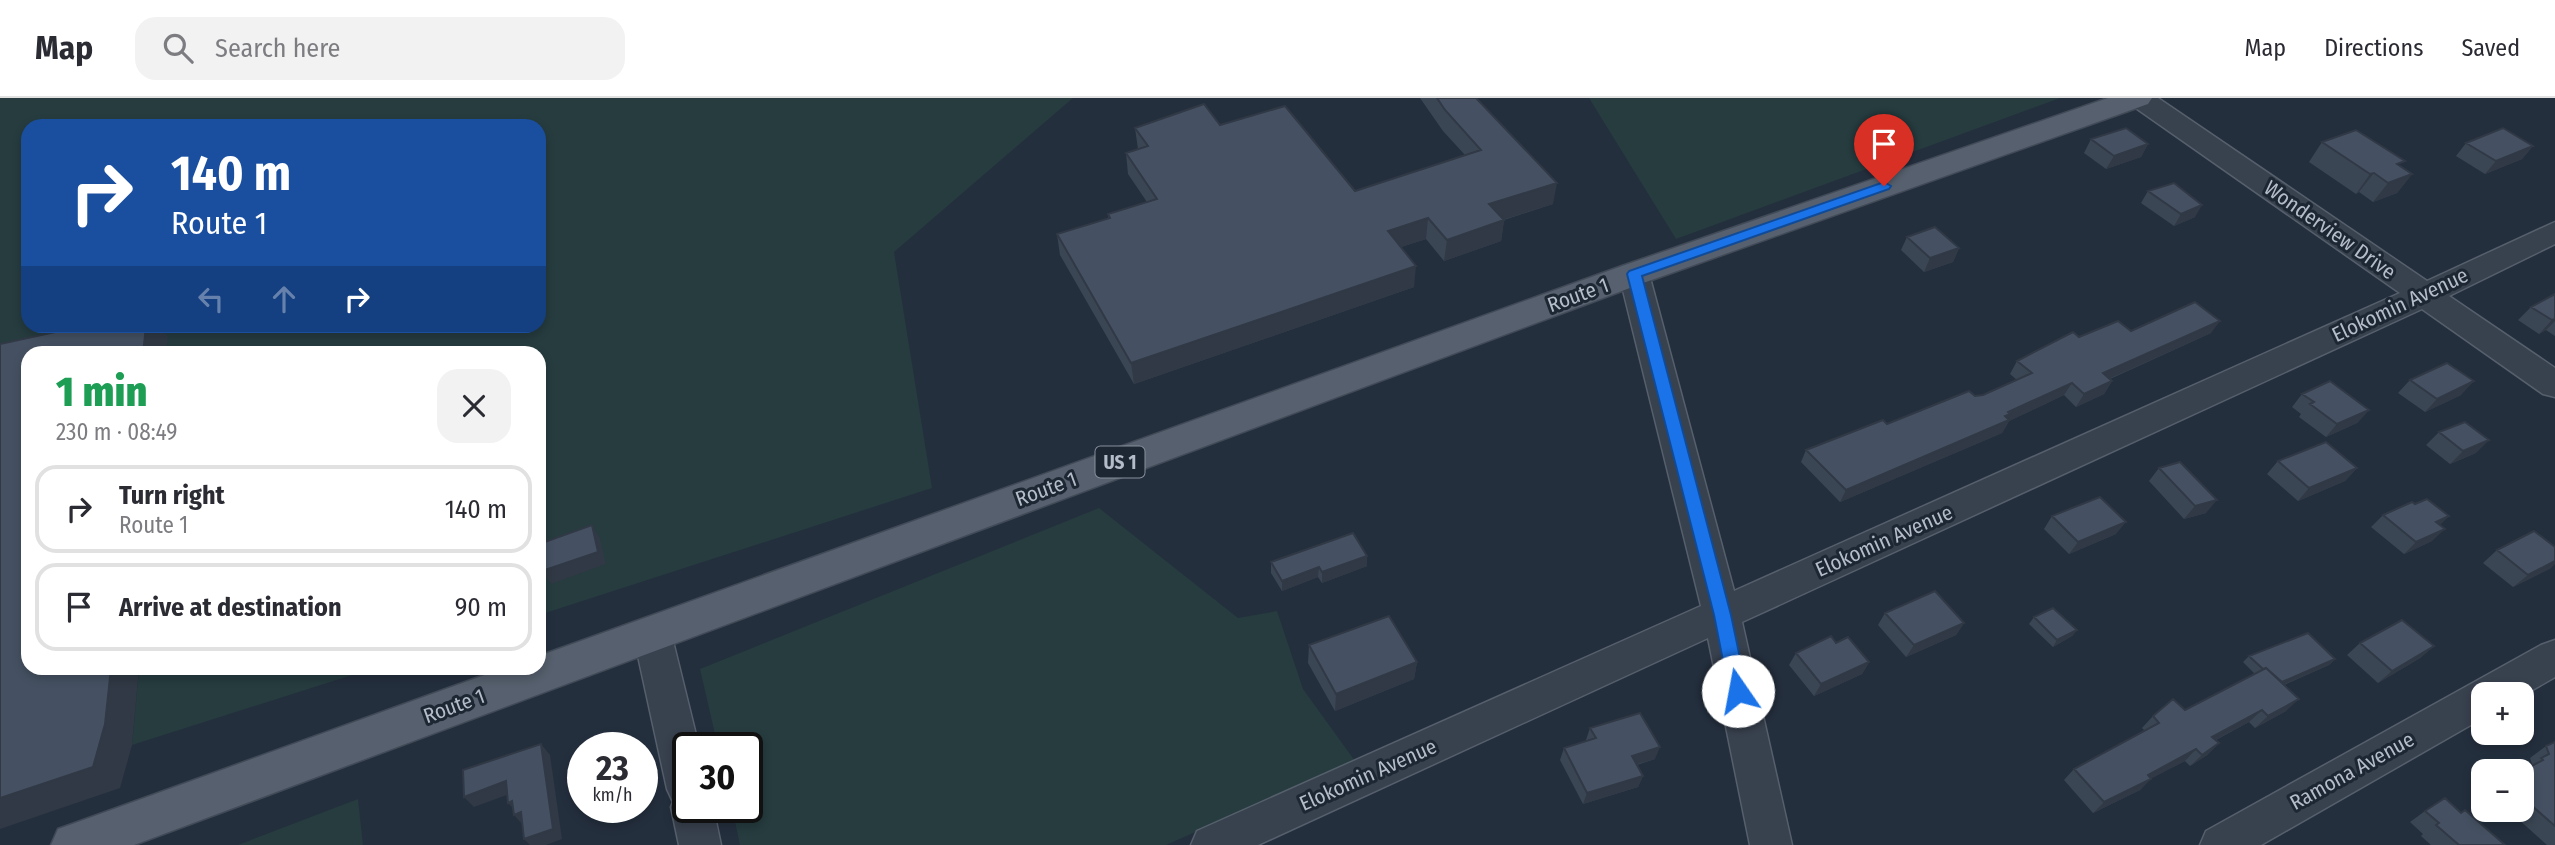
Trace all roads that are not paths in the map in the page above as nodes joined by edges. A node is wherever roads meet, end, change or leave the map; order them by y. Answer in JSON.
{"nodes":[{"id":1,"x":2139,"y":98,"type":"edge"},
{"id":2,"x":2555,"y":232,"type":"edge"},
{"id":3,"x":1634,"y":274,"type":"junction"},
{"id":4,"x":2424,"y":295,"type":"junction"},
{"id":5,"x":2555,"y":385,"type":"edge"},
{"id":6,"x":1722,"y":615,"type":"junction"},
{"id":7,"x":652,"y":633,"type":"junction"},
{"id":8,"x":2555,"y":657,"type":"edge"},
{"id":9,"x":546,"y":672,"type":"edge"},
{"id":10,"x":538,"y":675,"type":"edge"},
{"id":11,"x":2511,"y":682,"type":"edge"},
{"id":12,"x":2471,"y":705,"type":"edge"},
{"id":13,"x":675,"y":732,"type":"edge"},
{"id":14,"x":696,"y":823,"type":"edge"},
{"id":15,"x":91,"y":839,"type":"edge"},
{"id":16,"x":701,"y":845,"type":"edge"},
{"id":17,"x":1212,"y":845,"type":"edge"},
{"id":18,"x":1771,"y":845,"type":"edge"},
{"id":19,"x":2221,"y":845,"type":"edge"}],
"edges":[{"from":1,"to":3,"type":"main road","name":"Route 1","number":"US 1"},
{"from":1,"to":4,"type":"street","name":"Wonderview Drive"},
{"from":2,"to":4,"type":"street","name":"Elokomin Avenue"},
{"from":3,"to":6,"type":"street"},
{"from":3,"to":7,"type":"main road","name":"Route 1","number":"US 1"},
{"from":4,"to":5,"type":"street","name":"Wonderview Drive"},
{"from":4,"to":6,"type":"street","name":"Elokomin Avenue"},
{"from":6,"to":17,"type":"street","name":"Elokomin Avenue"},
{"from":6,"to":18,"type":"street"},
{"from":7,"to":9,"type":"main road","name":"Route 1","number":"US 1"},
{"from":7,"to":13,"type":"street"},
{"from":8,"to":11,"type":"street"},
{"from":10,"to":15,"type":"main road","name":"Route 1","number":"US 1"},
{"from":12,"to":19,"type":"street","name":"Ramona Avenue"},
{"from":14,"to":16,"type":"street"}]}
